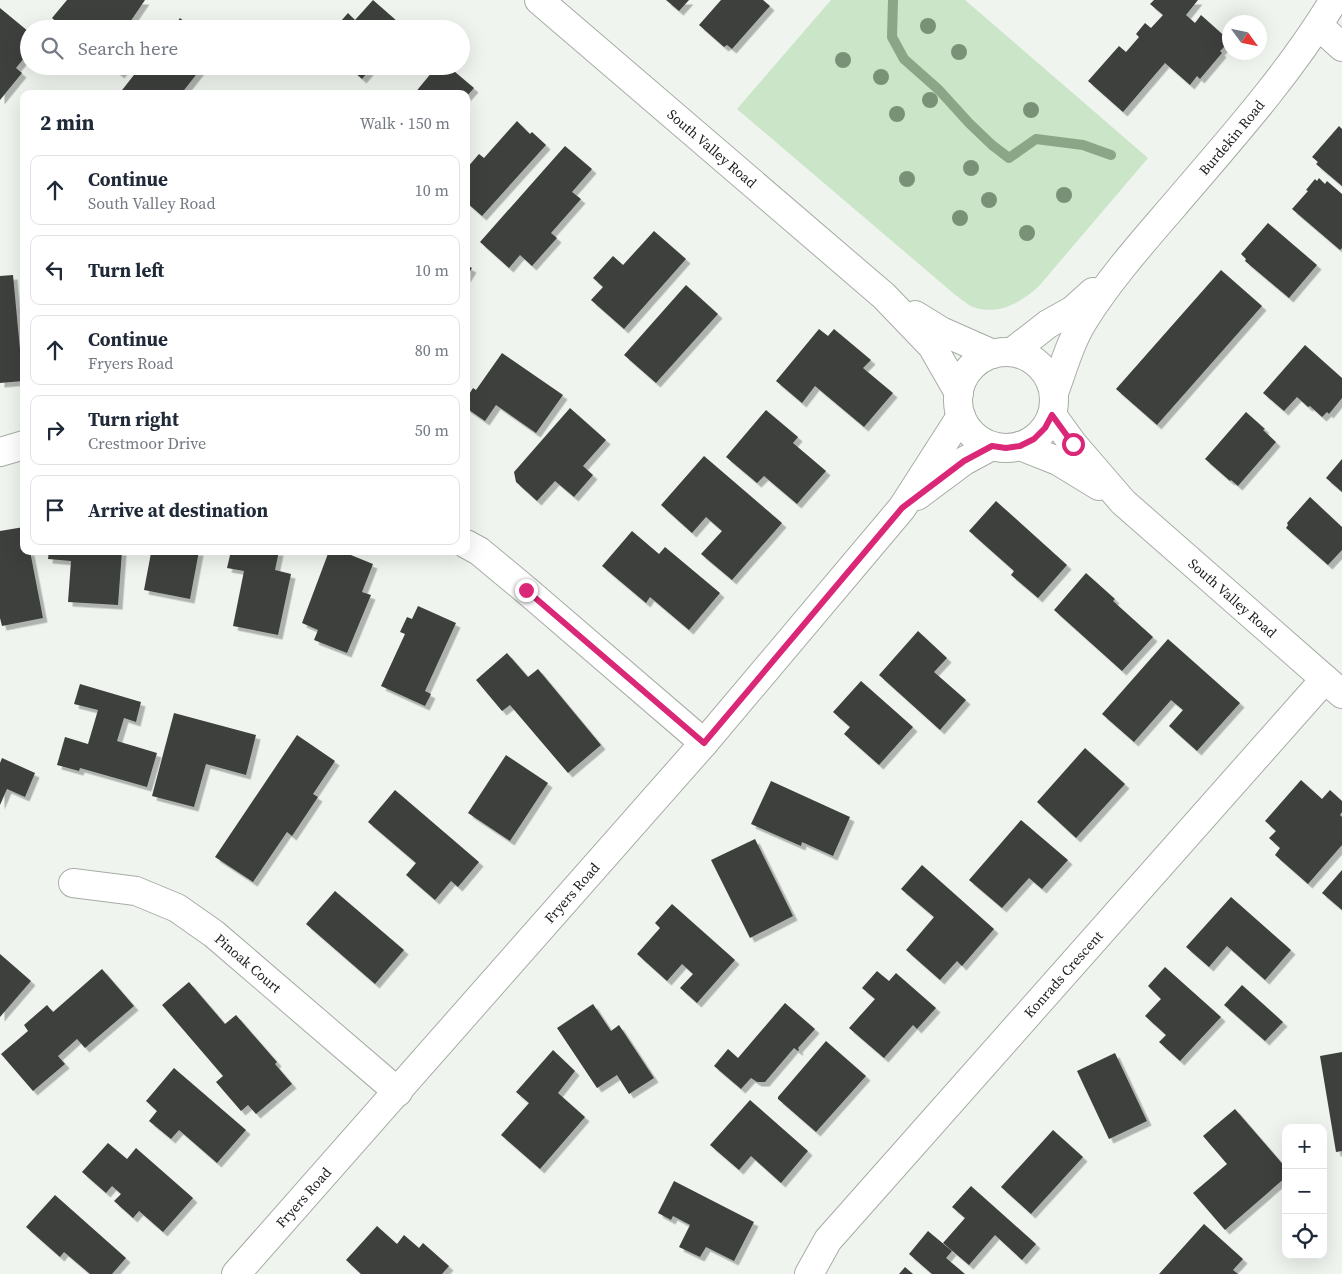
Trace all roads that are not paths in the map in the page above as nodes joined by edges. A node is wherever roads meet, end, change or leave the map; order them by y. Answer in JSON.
{"nodes":[{"id":1,"x":539,"y":0,"type":"edge"},
{"id":2,"x":1326,"y":8,"type":"edge"},
{"id":3,"x":1342,"y":47,"type":"edge"},
{"id":4,"x":1120,"y":268,"type":"junction"},
{"id":5,"x":884,"y":296,"type":"junction"},
{"id":6,"x":1003,"y":353,"type":"junction"},
{"id":7,"x":960,"y":404,"type":"junction"},
{"id":8,"x":1053,"y":404,"type":"junction"},
{"id":9,"x":20,"y":446,"type":"edge"},
{"id":10,"x":992,"y":446,"type":"junction"},
{"id":11,"x":1020,"y":446,"type":"junction"},
{"id":12,"x":0,"y":452,"type":"edge"},
{"id":13,"x":1124,"y":502,"type":"junction"},
{"id":14,"x":902,"y":508,"type":"junction"},
{"id":15,"x":470,"y":546,"type":"edge"},
{"id":16,"x":1333,"y":686,"type":"edge"},
{"id":17,"x":704,"y":743,"type":"junction"},
{"id":18,"x":73,"y":883,"type":"dead end"},
{"id":19,"x":398,"y":1092,"type":"junction"},
{"id":20,"x":236,"y":1274,"type":"edge"},
{"id":21,"x":809,"y":1274,"type":"edge"}],
"edges":[{"from":1,"to":5,"type":"street","name":"South Valley Road"},
{"from":2,"to":3,"type":"street"},
{"from":2,"to":4,"type":"street","name":"Burdekin Road"},
{"from":4,"to":6,"type":"street","name":"Burdekin Road"},
{"from":4,"to":8,"type":"street","name":"Burdekin Road"},
{"from":5,"to":6,"type":"street","name":"South Valley Road"},
{"from":5,"to":7,"type":"street","name":"South Valley Road"},
{"from":6,"to":7,"type":"street"},
{"from":6,"to":8,"type":"street"},
{"from":7,"to":10,"type":"street"},
{"from":7,"to":14,"type":"street","name":"Fryers Road"},
{"from":8,"to":11,"type":"street"},
{"from":8,"to":13,"type":"street","name":"South Valley Road"},
{"from":9,"to":12,"type":"street"},
{"from":10,"to":11,"type":"street"},
{"from":10,"to":14,"type":"street","name":"Fryers Road"},
{"from":11,"to":13,"type":"street","name":"South Valley Road"},
{"from":13,"to":16,"type":"street","name":"South Valley Road"},
{"from":14,"to":17,"type":"street","name":"Fryers Road"},
{"from":15,"to":17,"type":"street"},
{"from":16,"to":21,"type":"street","name":"Konrads Crescent"},
{"from":17,"to":19,"type":"street","name":"Fryers Road"},
{"from":18,"to":19,"type":"street","name":"Pinoak Court"},
{"from":19,"to":20,"type":"street","name":"Fryers Road"}]}
